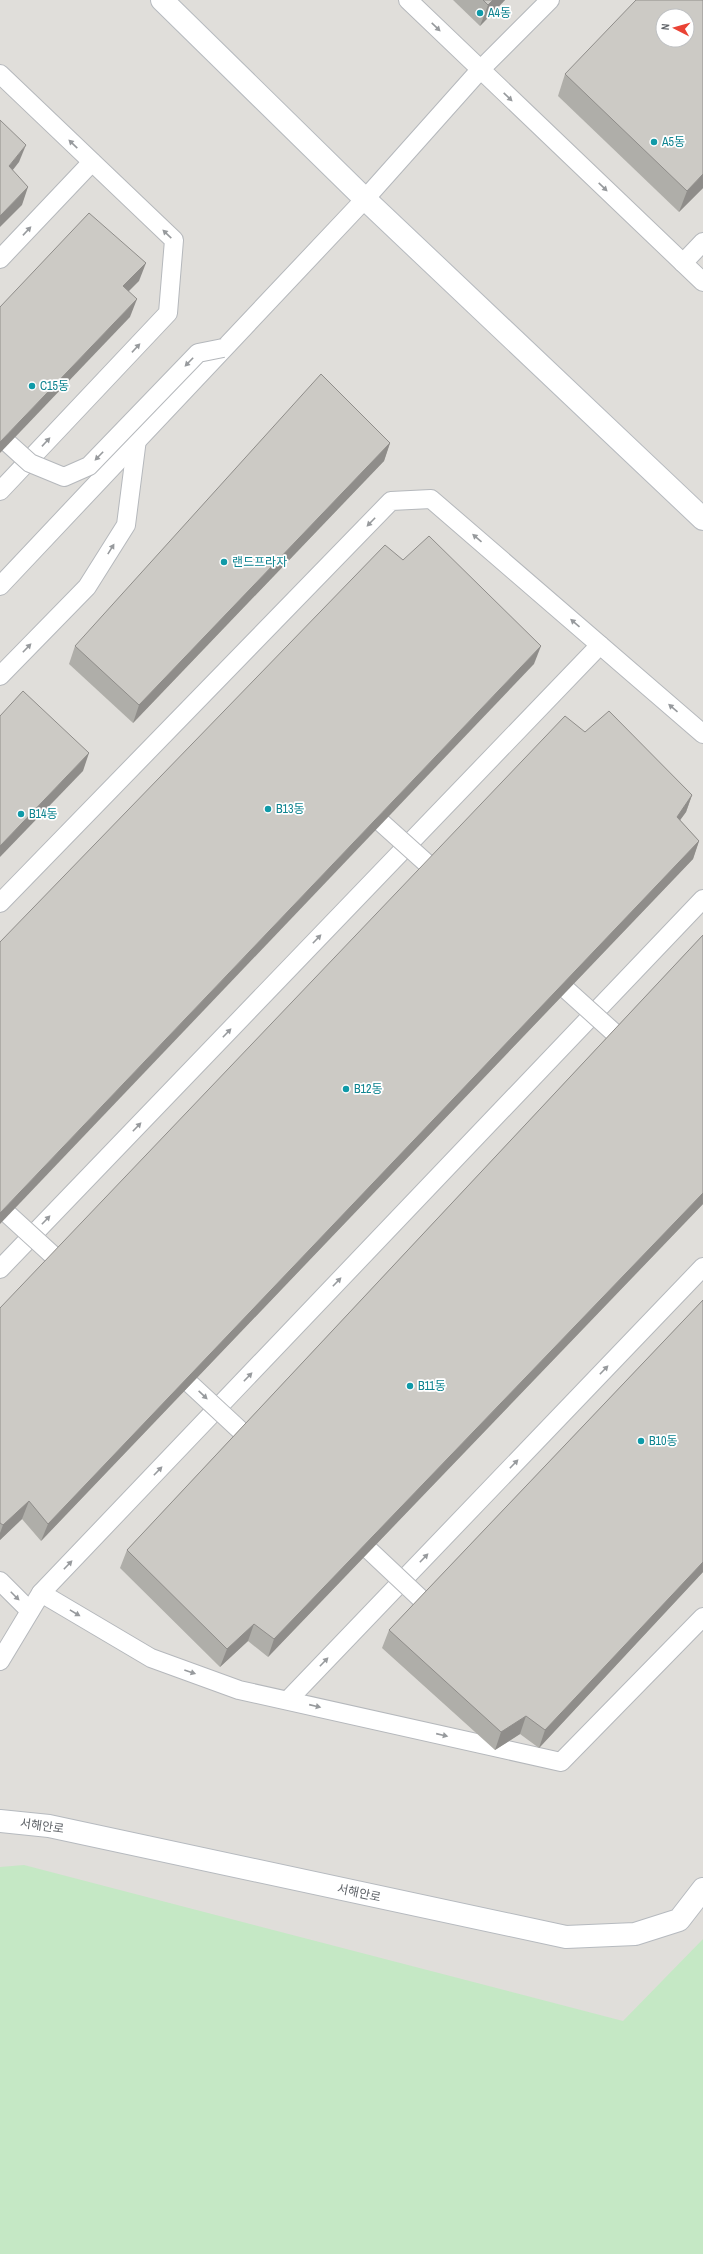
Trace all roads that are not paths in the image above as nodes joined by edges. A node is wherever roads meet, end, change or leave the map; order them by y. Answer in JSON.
{"nodes":[{"id":1,"x":162,"y":0,"type":"edge"},
{"id":2,"x":408,"y":0,"type":"edge"},
{"id":3,"x":550,"y":0,"type":"edge"},
{"id":4,"x":480,"y":70,"type":"junction"},
{"id":5,"x":0,"y":74,"type":"edge"},
{"id":6,"x":92,"y":162,"type":"junction"},
{"id":7,"x":365,"y":199,"type":"junction"},
{"id":8,"x":703,"y":242,"type":"edge"},
{"id":9,"x":0,"y":259,"type":"edge"},
{"id":10,"x":683,"y":263,"type":"junction"},
{"id":11,"x":703,"y":282,"type":"edge"},
{"id":12,"x":223,"y":348,"type":"junction"},
{"id":13,"x":0,"y":436,"type":"edge"},
{"id":14,"x":137,"y":439,"type":"junction"},
{"id":15,"x":0,"y":491,"type":"edge"},
{"id":16,"x":703,"y":519,"type":"edge"},
{"id":17,"x":0,"y":586,"type":"edge"},
{"id":18,"x":600,"y":645,"type":"junction"},
{"id":19,"x":0,"y":676,"type":"edge"},
{"id":20,"x":703,"y":734,"type":"edge"},
{"id":21,"x":354,"y":798,"type":"edge"},
{"id":22,"x":455,"y":889,"type":"edge"},
{"id":23,"x":703,"y":899,"type":"edge"},
{"id":24,"x":0,"y":903,"type":"edge"},
{"id":25,"x":538,"y":964,"type":"edge"},
{"id":26,"x":644,"y":1060,"type":"edge"},
{"id":27,"x":0,"y":1206,"type":"edge"},
{"id":28,"x":0,"y":1268,"type":"edge"},
{"id":29,"x":703,"y":1268,"type":"edge"},
{"id":30,"x":82,"y":1283,"type":"edge"},
{"id":31,"x":158,"y":1354,"type":"edge"},
{"id":32,"x":269,"y":1457,"type":"edge"},
{"id":33,"x":339,"y":1523,"type":"edge"},
{"id":34,"x":0,"y":1581,"type":"edge"},
{"id":35,"x":41,"y":1593,"type":"junction"},
{"id":36,"x":30,"y":1611,"type":"junction"},
{"id":37,"x":703,"y":1617,"type":"edge"},
{"id":38,"x":450,"y":1626,"type":"edge"},
{"id":39,"x":0,"y":1660,"type":"edge"},
{"id":40,"x":288,"y":1700,"type":"junction"},
{"id":41,"x":0,"y":1821,"type":"edge"},
{"id":42,"x":703,"y":1889,"type":"edge"}],
"edges":[{"from":1,"to":7,"type":"street"},
{"from":2,"to":4,"type":"lane","one_way":true},
{"from":3,"to":4,"type":"lane"},
{"from":4,"to":7,"type":"lane"},
{"from":4,"to":10,"type":"lane","one_way":true},
{"from":6,"to":5,"type":"lane","one_way":true},
{"from":9,"to":6,"type":"lane","one_way":true},
{"from":15,"to":6,"type":"lane","one_way":true},
{"from":7,"to":12,"type":"lane"},
{"from":7,"to":16,"type":"street"},
{"from":8,"to":10,"type":"lane"},
{"from":10,"to":11,"type":"lane"},
{"from":12,"to":13,"type":"lane","one_way":true,"bridge":true},
{"from":12,"to":14,"type":"lane"},
{"from":14,"to":17,"type":"lane"},
{"from":19,"to":14,"type":"lane","one_way":true},
{"from":20,"to":18,"type":"lane","one_way":true},
{"from":18,"to":24,"type":"lane","one_way":true},
{"from":28,"to":18,"type":"lane","one_way":true},
{"from":21,"to":22,"type":"lane","bridge":true},
{"from":35,"to":23,"type":"lane","one_way":true},
{"from":25,"to":26,"type":"lane","bridge":true},
{"from":27,"to":30,"type":"lane","bridge":true},
{"from":40,"to":29,"type":"lane","one_way":true},
{"from":31,"to":32,"type":"lane","one_way":true,"bridge":true},
{"from":33,"to":38,"type":"lane","bridge":true},
{"from":34,"to":36,"type":"lane","one_way":true},
{"from":35,"to":36,"type":"lane"},
{"from":35,"to":40,"type":"lane","one_way":true},
{"from":36,"to":39,"type":"lane"},
{"from":40,"to":37,"type":"lane","one_way":true},
{"from":41,"to":42,"type":"street","name":"서해안로"}]}
